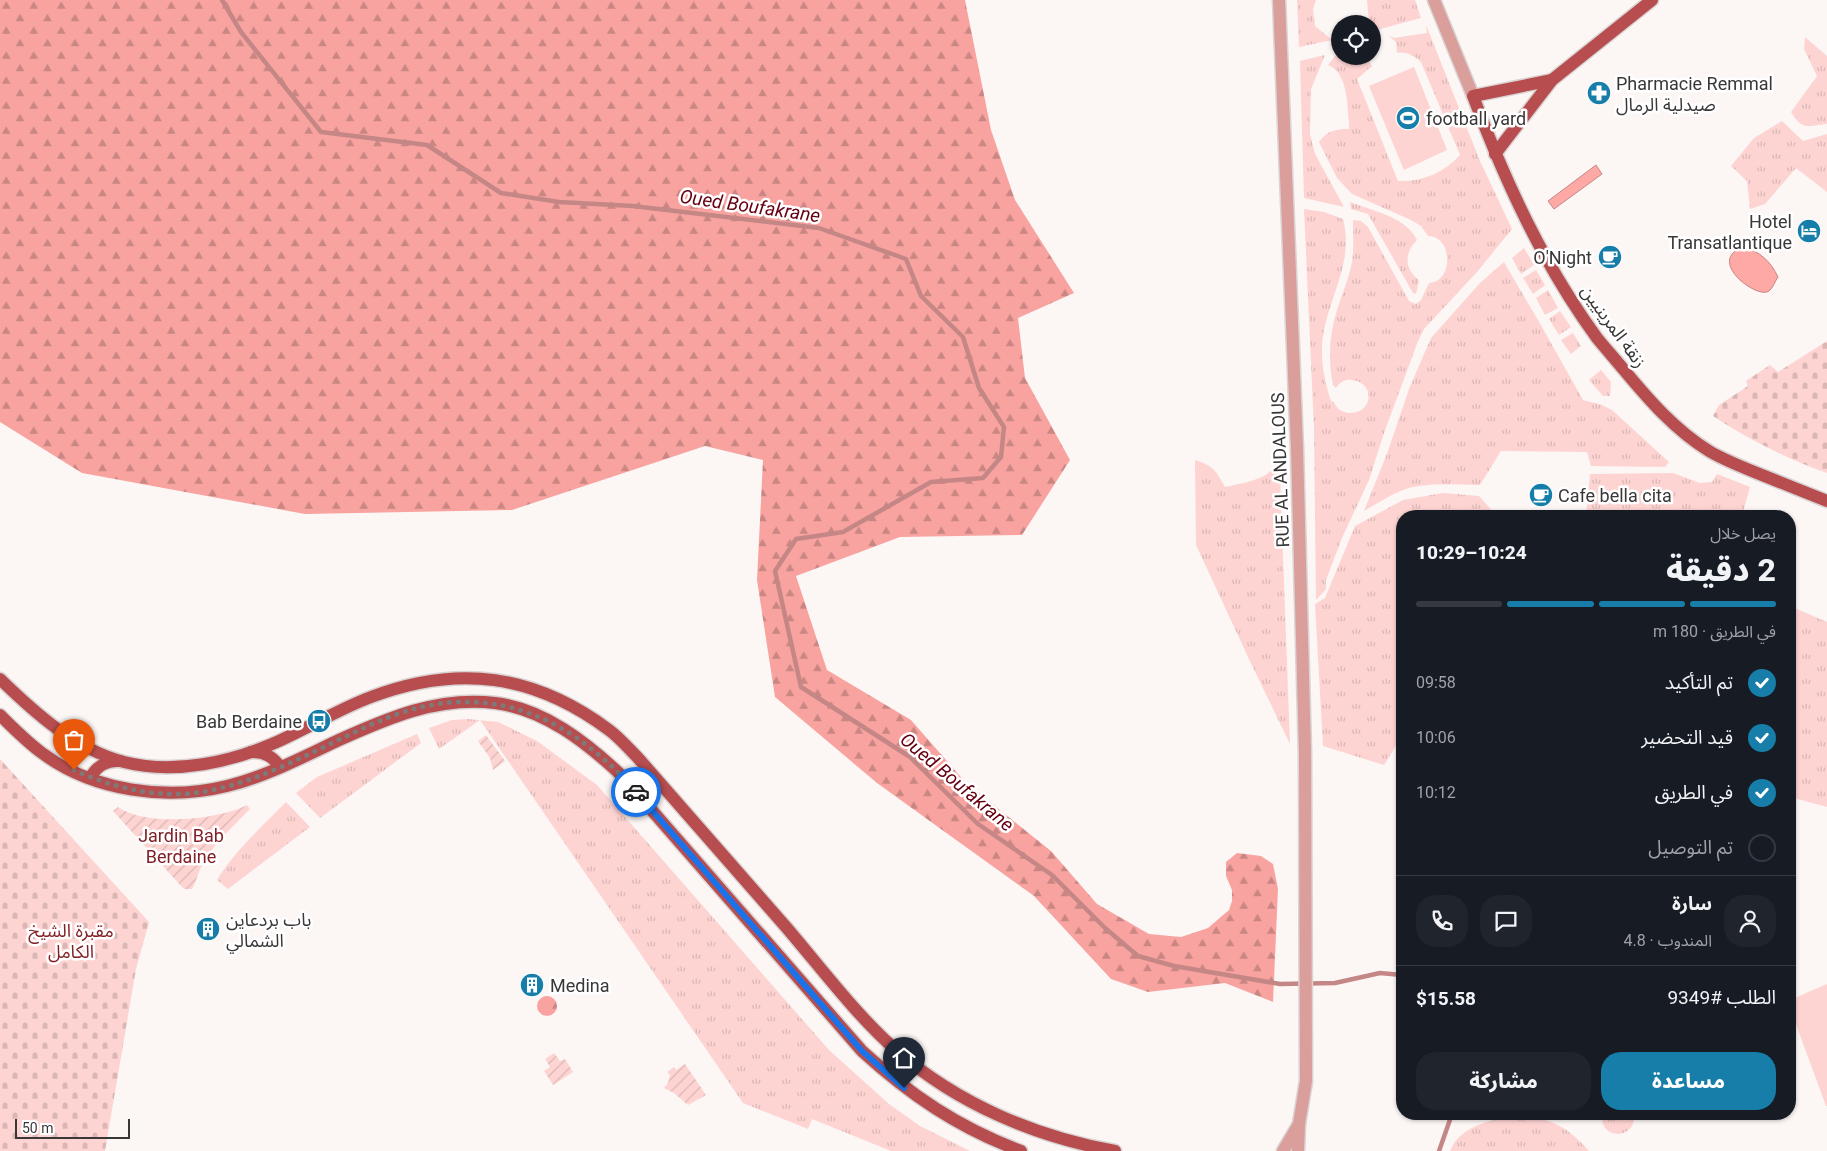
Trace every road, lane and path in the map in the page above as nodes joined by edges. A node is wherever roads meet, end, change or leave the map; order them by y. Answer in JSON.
{"nodes":[{"id":1,"x":1279,"y":0,"type":"edge"},
{"id":2,"x":1434,"y":0,"type":"edge"},
{"id":3,"x":1652,"y":0,"type":"edge"},
{"id":4,"x":1552,"y":80,"type":"junction"},
{"id":5,"x":1473,"y":96,"type":"junction"},
{"id":6,"x":1495,"y":154,"type":"junction"},
{"id":7,"x":1827,"y":501,"type":"edge"},
{"id":8,"x":0,"y":679,"type":"edge"},
{"id":9,"x":0,"y":715,"type":"edge"},
{"id":10,"x":252,"y":752,"type":"junction"},
{"id":11,"x":123,"y":762,"type":"junction"},
{"id":12,"x":280,"y":767,"type":"junction"},
{"id":13,"x":90,"y":778,"type":"junction"},
{"id":14,"x":1299,"y":1124,"type":"junction"},
{"id":15,"x":1021,"y":1151,"type":"edge"},
{"id":16,"x":1115,"y":1151,"type":"edge"},
{"id":17,"x":1283,"y":1151,"type":"edge"},
{"id":18,"x":1298,"y":1151,"type":"edge"}],
"edges":[{"from":1,"to":14,"type":"street","name":"RUE AL ANDALOUS"},
{"from":2,"to":5,"type":"street","name":"زنقة المرينيين"},
{"from":3,"to":4,"type":"main road"},
{"from":4,"to":5,"type":"main road"},
{"from":4,"to":6,"type":"main road"},
{"from":5,"to":6,"type":"main road","name":"زنقة المرينيين"},
{"from":6,"to":7,"type":"main road","name":"زنقة المرينيين"},
{"from":8,"to":11,"type":"main road"},
{"from":9,"to":13,"type":"main road"},
{"from":10,"to":11,"type":"main road"},
{"from":10,"to":12,"type":"main road"},
{"from":10,"to":16,"type":"main road"},
{"from":11,"to":13,"type":"main road"},
{"from":12,"to":13,"type":"main road"},
{"from":12,"to":15,"type":"main road"},
{"from":14,"to":17,"type":"street"},
{"from":14,"to":18,"type":"street"}]}
